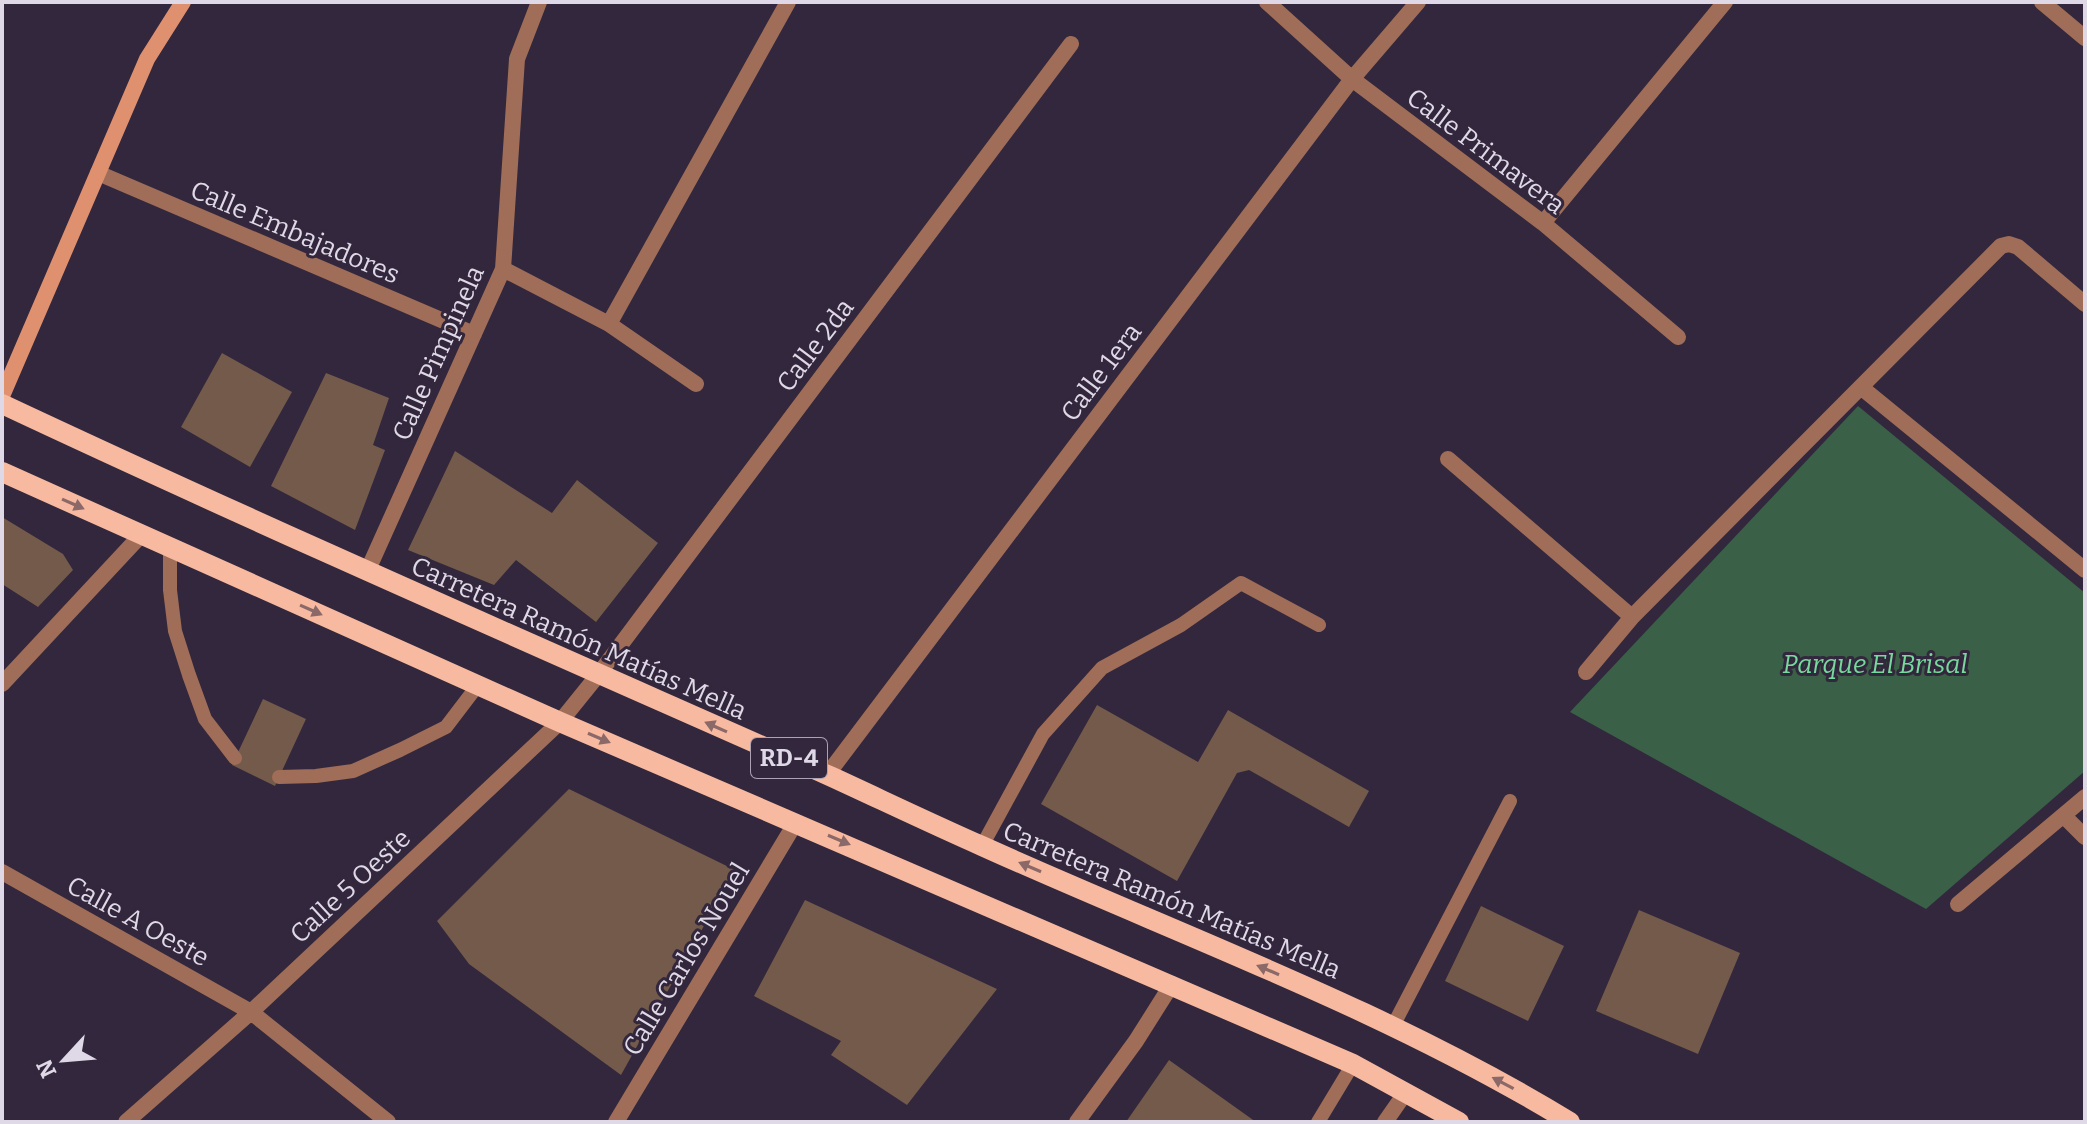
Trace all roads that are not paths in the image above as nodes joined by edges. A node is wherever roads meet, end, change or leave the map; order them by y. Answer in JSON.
{"nodes":[{"id":1,"x":183,"y":2,"type":"edge"},
{"id":2,"x":539,"y":2,"type":"edge"},
{"id":3,"x":788,"y":2,"type":"edge"},
{"id":4,"x":1267,"y":2,"type":"edge"},
{"id":5,"x":1418,"y":2,"type":"edge"},
{"id":6,"x":1725,"y":2,"type":"edge"},
{"id":7,"x":2042,"y":2,"type":"edge"},
{"id":8,"x":2085,"y":38,"type":"edge"},
{"id":9,"x":1071,"y":44,"type":"dead end"},
{"id":10,"x":1352,"y":79,"type":"junction"},
{"id":11,"x":98,"y":173,"type":"junction"},
{"id":12,"x":1543,"y":223,"type":"junction"},
{"id":13,"x":503,"y":269,"type":"junction"},
{"id":14,"x":2085,"y":304,"type":"edge"},
{"id":15,"x":609,"y":324,"type":"junction"},
{"id":16,"x":474,"y":334,"type":"junction"},
{"id":17,"x":1678,"y":337,"type":"dead end"},
{"id":18,"x":696,"y":384,"type":"dead end"},
{"id":19,"x":1862,"y":388,"type":"junction"},
{"id":20,"x":2,"y":396,"type":"edge"},
{"id":21,"x":2,"y":404,"type":"edge"},
{"id":22,"x":1448,"y":459,"type":"dead end"},
{"id":23,"x":2,"y":472,"type":"edge"},
{"id":24,"x":142,"y":534,"type":"junction"},
{"id":25,"x":170,"y":547,"type":"junction"},
{"id":26,"x":2085,"y":570,"type":"edge"},
{"id":27,"x":367,"y":572,"type":"junction"},
{"id":28,"x":1632,"y":617,"type":"junction"},
{"id":29,"x":1319,"y":625,"type":"dead end"},
{"id":30,"x":1586,"y":672,"type":"dead end"},
{"id":31,"x":598,"y":675,"type":"junction"},
{"id":32,"x":2,"y":684,"type":"edge"},
{"id":33,"x":478,"y":685,"type":"junction"},
{"id":34,"x":560,"y":722,"type":"junction"},
{"id":35,"x":235,"y":758,"type":"dead end"},
{"id":36,"x":827,"y":775,"type":"junction"},
{"id":37,"x":279,"y":777,"type":"dead end"},
{"id":38,"x":2085,"y":797,"type":"edge"},
{"id":39,"x":1510,"y":801,"type":"dead end"},
{"id":40,"x":2064,"y":816,"type":"junction"},
{"id":41,"x":796,"y":822,"type":"junction"},
{"id":42,"x":2085,"y":837,"type":"edge"},
{"id":43,"x":982,"y":846,"type":"junction"},
{"id":44,"x":2,"y":872,"type":"edge"},
{"id":45,"x":1958,"y":904,"type":"dead end"},
{"id":46,"x":1172,"y":984,"type":"junction"},
{"id":47,"x":251,"y":1012,"type":"junction"},
{"id":48,"x":1393,"y":1026,"type":"junction"},
{"id":49,"x":1353,"y":1064,"type":"junction"},
{"id":50,"x":1406,"y":1092,"type":"junction"},
{"id":51,"x":126,"y":1122,"type":"edge"},
{"id":52,"x":388,"y":1122,"type":"edge"},
{"id":53,"x":616,"y":1122,"type":"edge"},
{"id":54,"x":1077,"y":1122,"type":"edge"},
{"id":55,"x":1318,"y":1122,"type":"edge"},
{"id":56,"x":1385,"y":1122,"type":"edge"},
{"id":57,"x":1459,"y":1122,"type":"edge"},
{"id":58,"x":1570,"y":1122,"type":"edge"}],
"edges":[{"from":1,"to":11,"type":"street"},
{"from":2,"to":13,"type":"street","name":"Calle Pimpinela"},
{"from":3,"to":15,"type":"street"},
{"from":4,"to":10,"type":"street","name":"Calle Primavera"},
{"from":5,"to":10,"type":"street","name":"Calle 1era"},
{"from":6,"to":12,"type":"street"},
{"from":7,"to":8,"type":"street"},
{"from":9,"to":31,"type":"street","name":"Calle 2da"},
{"from":10,"to":12,"type":"street","name":"Calle Primavera"},
{"from":10,"to":36,"type":"street","name":"Calle 1era"},
{"from":11,"to":16,"type":"street","name":"Calle Embajadores"},
{"from":11,"to":20,"type":"street"},
{"from":12,"to":17,"type":"street","name":"Calle Primavera"},
{"from":13,"to":15,"type":"street"},
{"from":13,"to":16,"type":"street","name":"Calle Pimpinela"},
{"from":14,"to":19,"type":"street"},
{"from":15,"to":18,"type":"street"},
{"from":16,"to":27,"type":"street","name":"Calle Pimpinela"},
{"from":19,"to":26,"type":"street"},
{"from":19,"to":28,"type":"street"},
{"from":21,"to":27,"type":"main road","name":"Carretera Ramón Matías Mella","number":"RD-4"},
{"from":22,"to":28,"type":"street"},
{"from":23,"to":24,"type":"main road","number":"RD-4","one_way":true},
{"from":24,"to":25,"type":"main road","number":"RD-4"},
{"from":24,"to":32,"type":"street"},
{"from":25,"to":33,"type":"main road","number":"RD-4","one_way":true},
{"from":25,"to":35,"type":"lane"},
{"from":27,"to":31,"type":"main road","name":"Carretera Ramón Matías Mella","number":"RD-4"},
{"from":28,"to":30,"type":"street"},
{"from":29,"to":43,"type":"lane"},
{"from":31,"to":34,"type":"street","name":"Calle 5 Oeste"},
{"from":36,"to":31,"type":"main road","name":"Carretera Ramón Matías Mella","number":"RD-4","one_way":true},
{"from":33,"to":34,"type":"main road","number":"RD-4"},
{"from":33,"to":37,"type":"lane"},
{"from":34,"to":41,"type":"main road","number":"RD-4","one_way":true},
{"from":34,"to":47,"type":"street","name":"Calle 5 Oeste"},
{"from":36,"to":43,"type":"main road","name":"Carretera Ramón Matías Mella","number":"RD-4"},
{"from":38,"to":40,"type":"street"},
{"from":39,"to":48,"type":"lane"},
{"from":40,"to":42,"type":"street"},
{"from":40,"to":45,"type":"street"},
{"from":41,"to":46,"type":"main road","number":"RD-4","one_way":true},
{"from":41,"to":53,"type":"street","name":"Calle Carlos Nouel"},
{"from":48,"to":43,"type":"main road","name":"Carretera Ramón Matías Mella","number":"RD-4","one_way":true},
{"from":44,"to":47,"type":"street","name":"Calle A Oeste"},
{"from":46,"to":49,"type":"main road","number":"RD-4"},
{"from":46,"to":54,"type":"street"},
{"from":47,"to":51,"type":"street","name":"Calle 5 Oeste"},
{"from":47,"to":52,"type":"street","name":"Calle A Oeste"},
{"from":58,"to":48,"type":"main road","name":"Carretera Ramón Matías Mella","number":"RD-4","one_way":true},
{"from":49,"to":50,"type":"main road","number":"RD-4"},
{"from":49,"to":55,"type":"lane"},
{"from":50,"to":56,"type":"street"},
{"from":50,"to":57,"type":"main road","number":"RD-4"}]}
